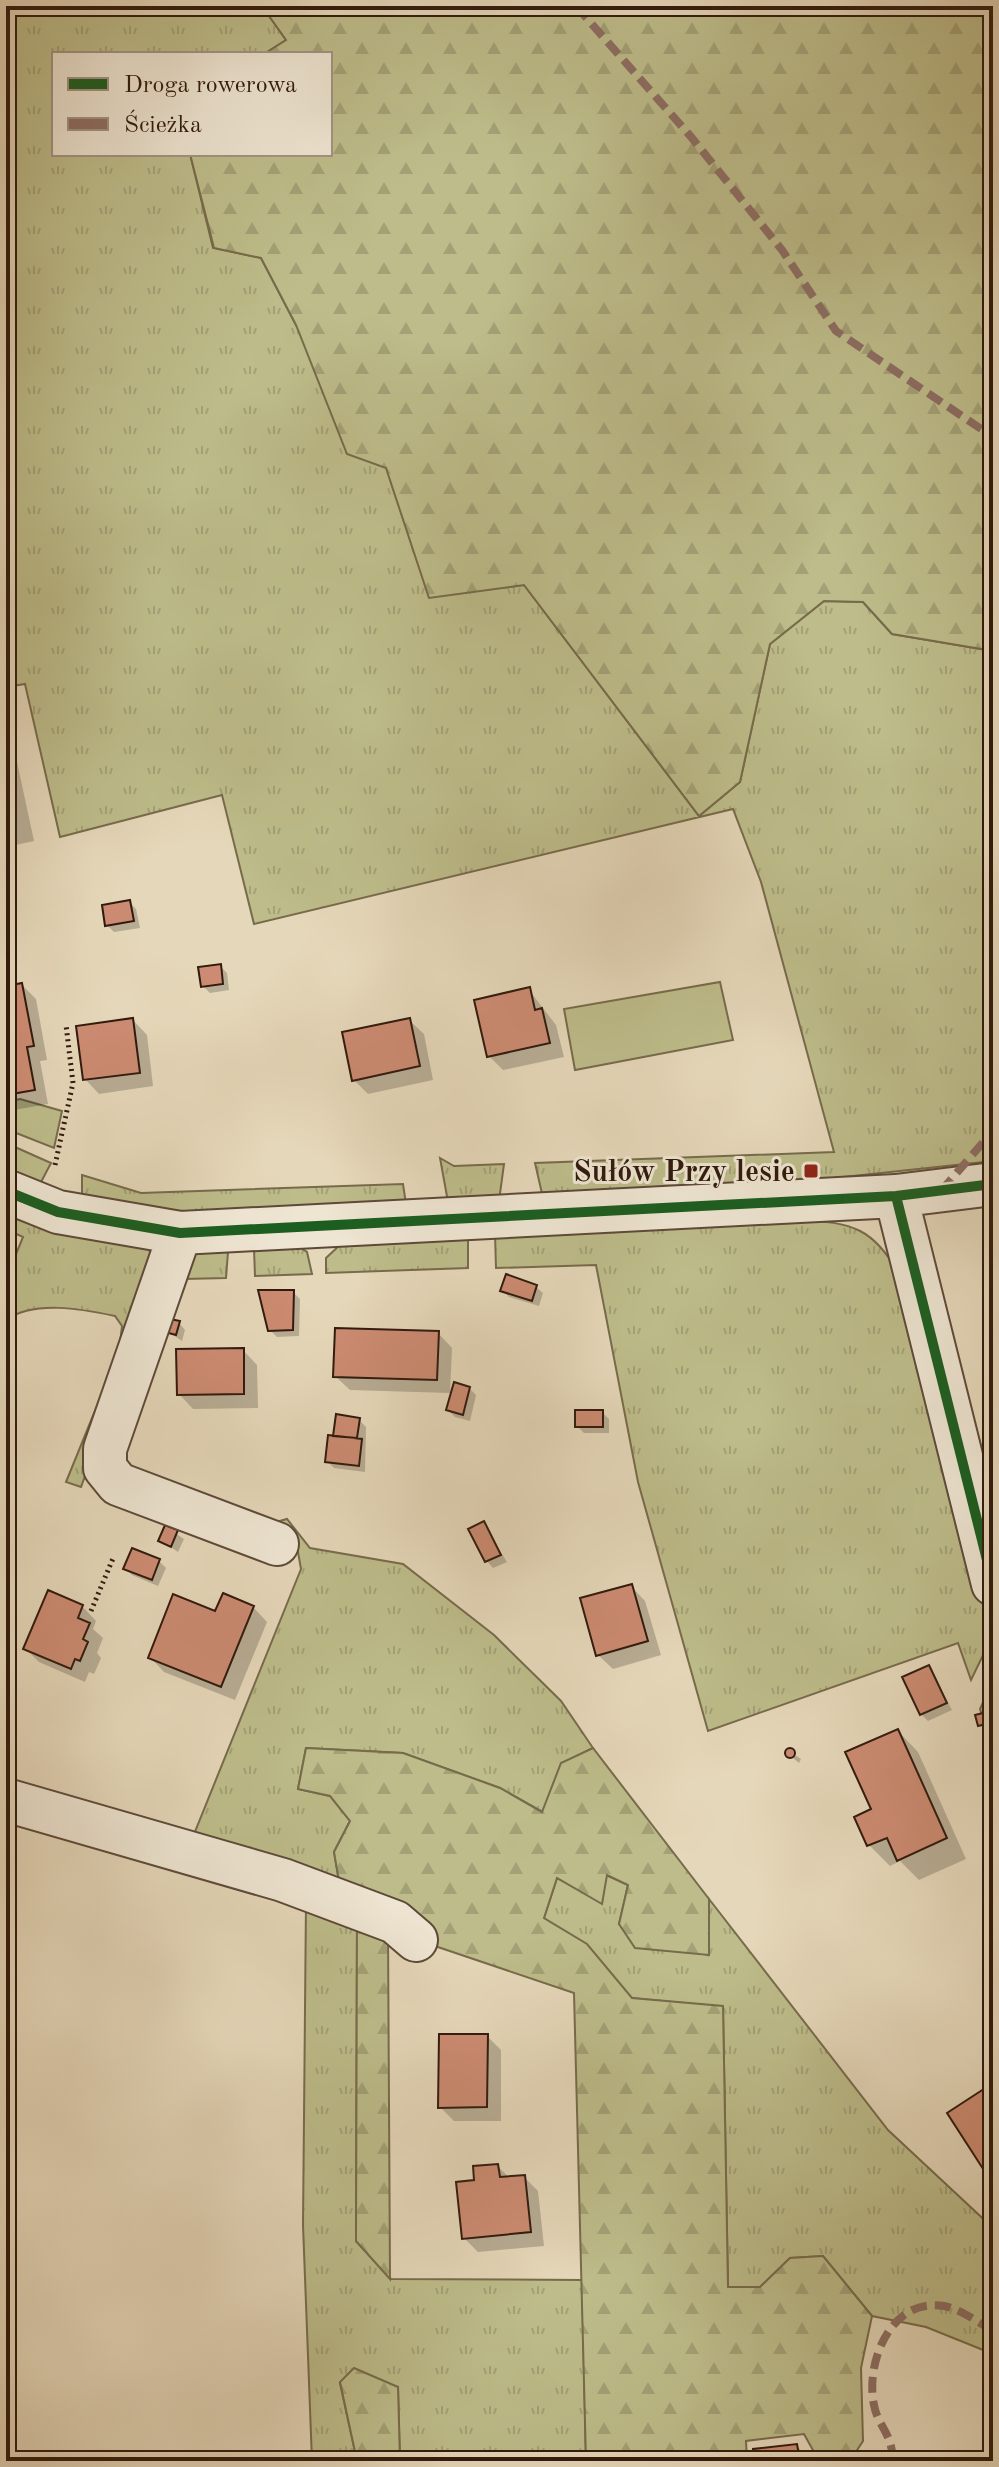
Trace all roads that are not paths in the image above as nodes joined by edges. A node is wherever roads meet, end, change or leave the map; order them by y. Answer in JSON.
{"nodes":[{"id":1,"x":993,"y":1184,"type":"edge"},
{"id":2,"x":6,"y":1191,"type":"edge"},
{"id":3,"x":896,"y":1196,"type":"junction"},
{"id":4,"x":180,"y":1233,"type":"junction"},
{"id":5,"x":277,"y":1544,"type":"dead end"},
{"id":6,"x":993,"y":1584,"type":"edge"},
{"id":7,"x":6,"y":1800,"type":"edge"},
{"id":8,"x":416,"y":1940,"type":"dead end"}],
"edges":[{"from":1,"to":3,"type":"street"},
{"from":2,"to":4,"type":"street"},
{"from":3,"to":4,"type":"street"},
{"from":3,"to":6,"type":"street"},
{"from":4,"to":5,"type":"street"},
{"from":7,"to":8,"type":"street"}]}
